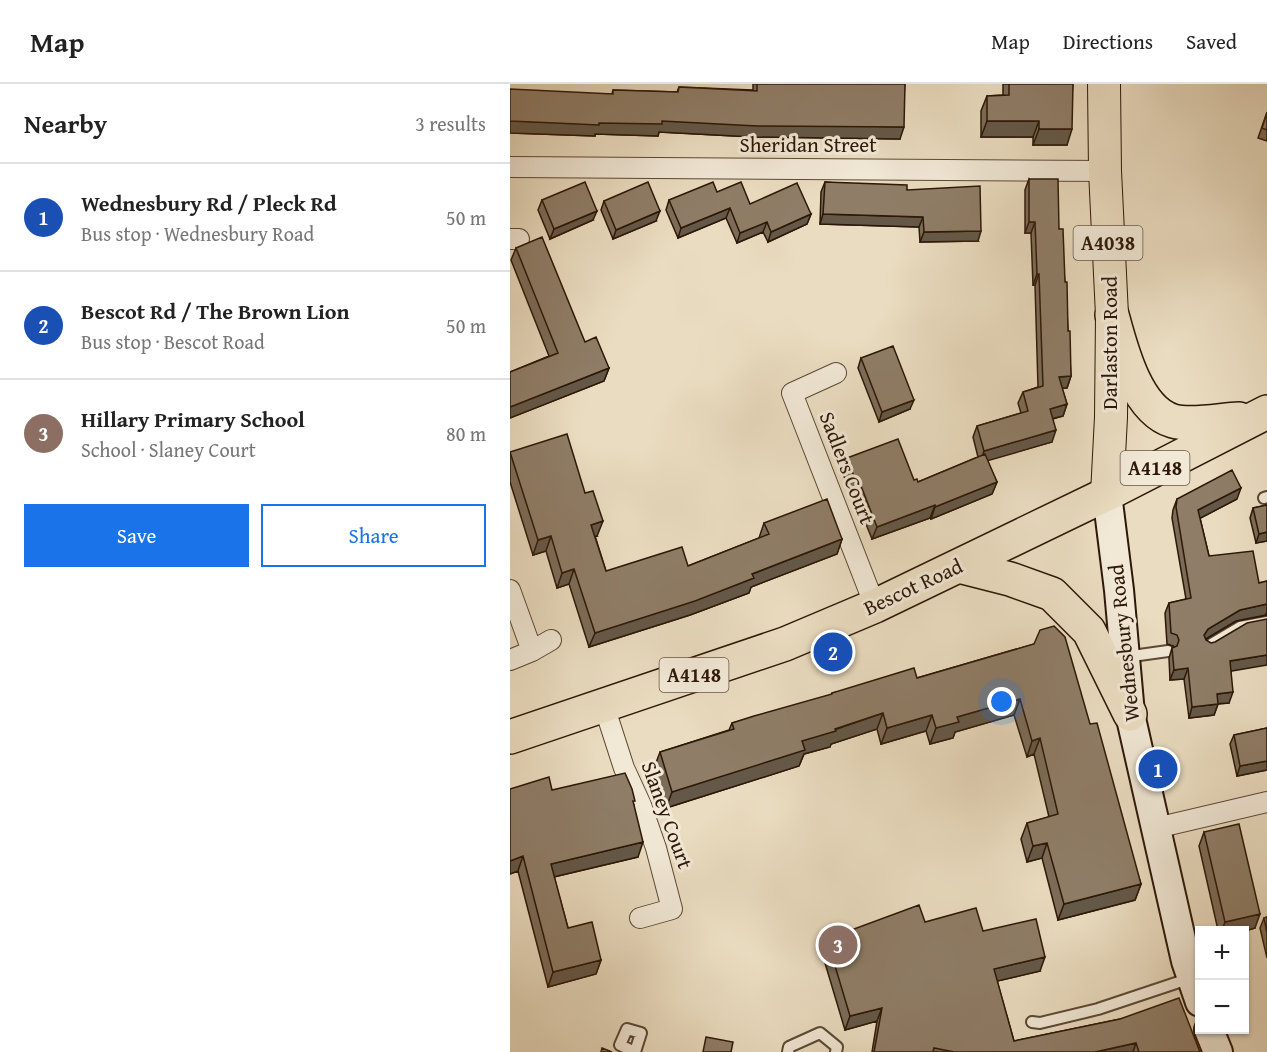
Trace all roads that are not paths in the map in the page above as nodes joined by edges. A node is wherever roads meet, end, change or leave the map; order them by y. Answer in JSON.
{"nodes":[{"id":1,"x":1104,"y":84,"type":"edge"},
{"id":2,"x":510,"y":166,"type":"edge"},
{"id":3,"x":1105,"y":171,"type":"junction"},
{"id":4,"x":1112,"y":315,"type":"junction"},
{"id":5,"x":836,"y":373,"type":"dead end"},
{"id":6,"x":1261,"y":415,"type":"edge"},
{"id":7,"x":1107,"y":494,"type":"junction"},
{"id":8,"x":959,"y":566,"type":"junction"},
{"id":9,"x":510,"y":590,"type":"edge"},
{"id":10,"x":875,"y":606,"type":"junction"},
{"id":11,"x":1267,"y":622,"type":"edge"},
{"id":12,"x":551,"y":640,"type":"dead end"},
{"id":13,"x":1208,"y":646,"type":"edge"},
{"id":14,"x":532,"y":651,"type":"junction"},
{"id":15,"x":1168,"y":651,"type":"dead end"},
{"id":16,"x":1125,"y":657,"type":"junction"},
{"id":17,"x":510,"y":660,"type":"edge"},
{"id":18,"x":604,"y":706,"type":"junction"},
{"id":19,"x":1130,"y":714,"type":"junction"},
{"id":20,"x":510,"y":737,"type":"edge"},
{"id":21,"x":1267,"y":802,"type":"edge"},
{"id":22,"x":1156,"y":828,"type":"junction"},
{"id":23,"x":640,"y":918,"type":"dead end"},
{"id":24,"x":1195,"y":990,"type":"edge"},
{"id":25,"x":1032,"y":1022,"type":"dead end"},
{"id":26,"x":1211,"y":1034,"type":"edge"},
{"id":27,"x":788,"y":1052,"type":"edge"},
{"id":28,"x":836,"y":1052,"type":"edge"},
{"id":29,"x":1218,"y":1052,"type":"edge"}],
"edges":[{"from":1,"to":3,"type":"main road","name":"Darlaston Road","number":"A4038"},
{"from":2,"to":3,"type":"street","name":"Sheridan Street"},
{"from":3,"to":4,"type":"main road","name":"Darlaston Road","number":"A4038"},
{"from":4,"to":6,"type":"highway"},
{"from":4,"to":7,"type":"main road","name":"Darlaston Road","number":"A4038"},
{"from":5,"to":10,"type":"street","name":"Sadlers Court"},
{"from":6,"to":7,"type":"highway","number":"A4148"},
{"from":7,"to":8,"type":"highway","name":"Bescot Road","number":"A4148"},
{"from":7,"to":16,"type":"street","name":"Wednesbury Road"},
{"from":8,"to":10,"type":"highway","name":"Bescot Road","number":"A4148"},
{"from":8,"to":19,"type":"highway"},
{"from":9,"to":14,"type":"street"},
{"from":10,"to":18,"type":"highway","name":"Bescot Road","number":"A4148"},
{"from":11,"to":13,"type":"lane"},
{"from":12,"to":14,"type":"street"},
{"from":14,"to":17,"type":"street"},
{"from":15,"to":16,"type":"lane"},
{"from":16,"to":19,"type":"street","name":"Wednesbury Road"},
{"from":18,"to":20,"type":"highway","name":"Bescot Road","number":"A4148"},
{"from":18,"to":23,"type":"street","name":"Slaney Court"},
{"from":19,"to":22,"type":"street","name":"Wednesbury Road"},
{"from":21,"to":22,"type":"street"},
{"from":22,"to":24,"type":"street","name":"Wednesbury Road"},
{"from":24,"to":25,"type":"lane"},
{"from":26,"to":29,"type":"street"},
{"from":27,"to":28,"type":"lane"}]}
